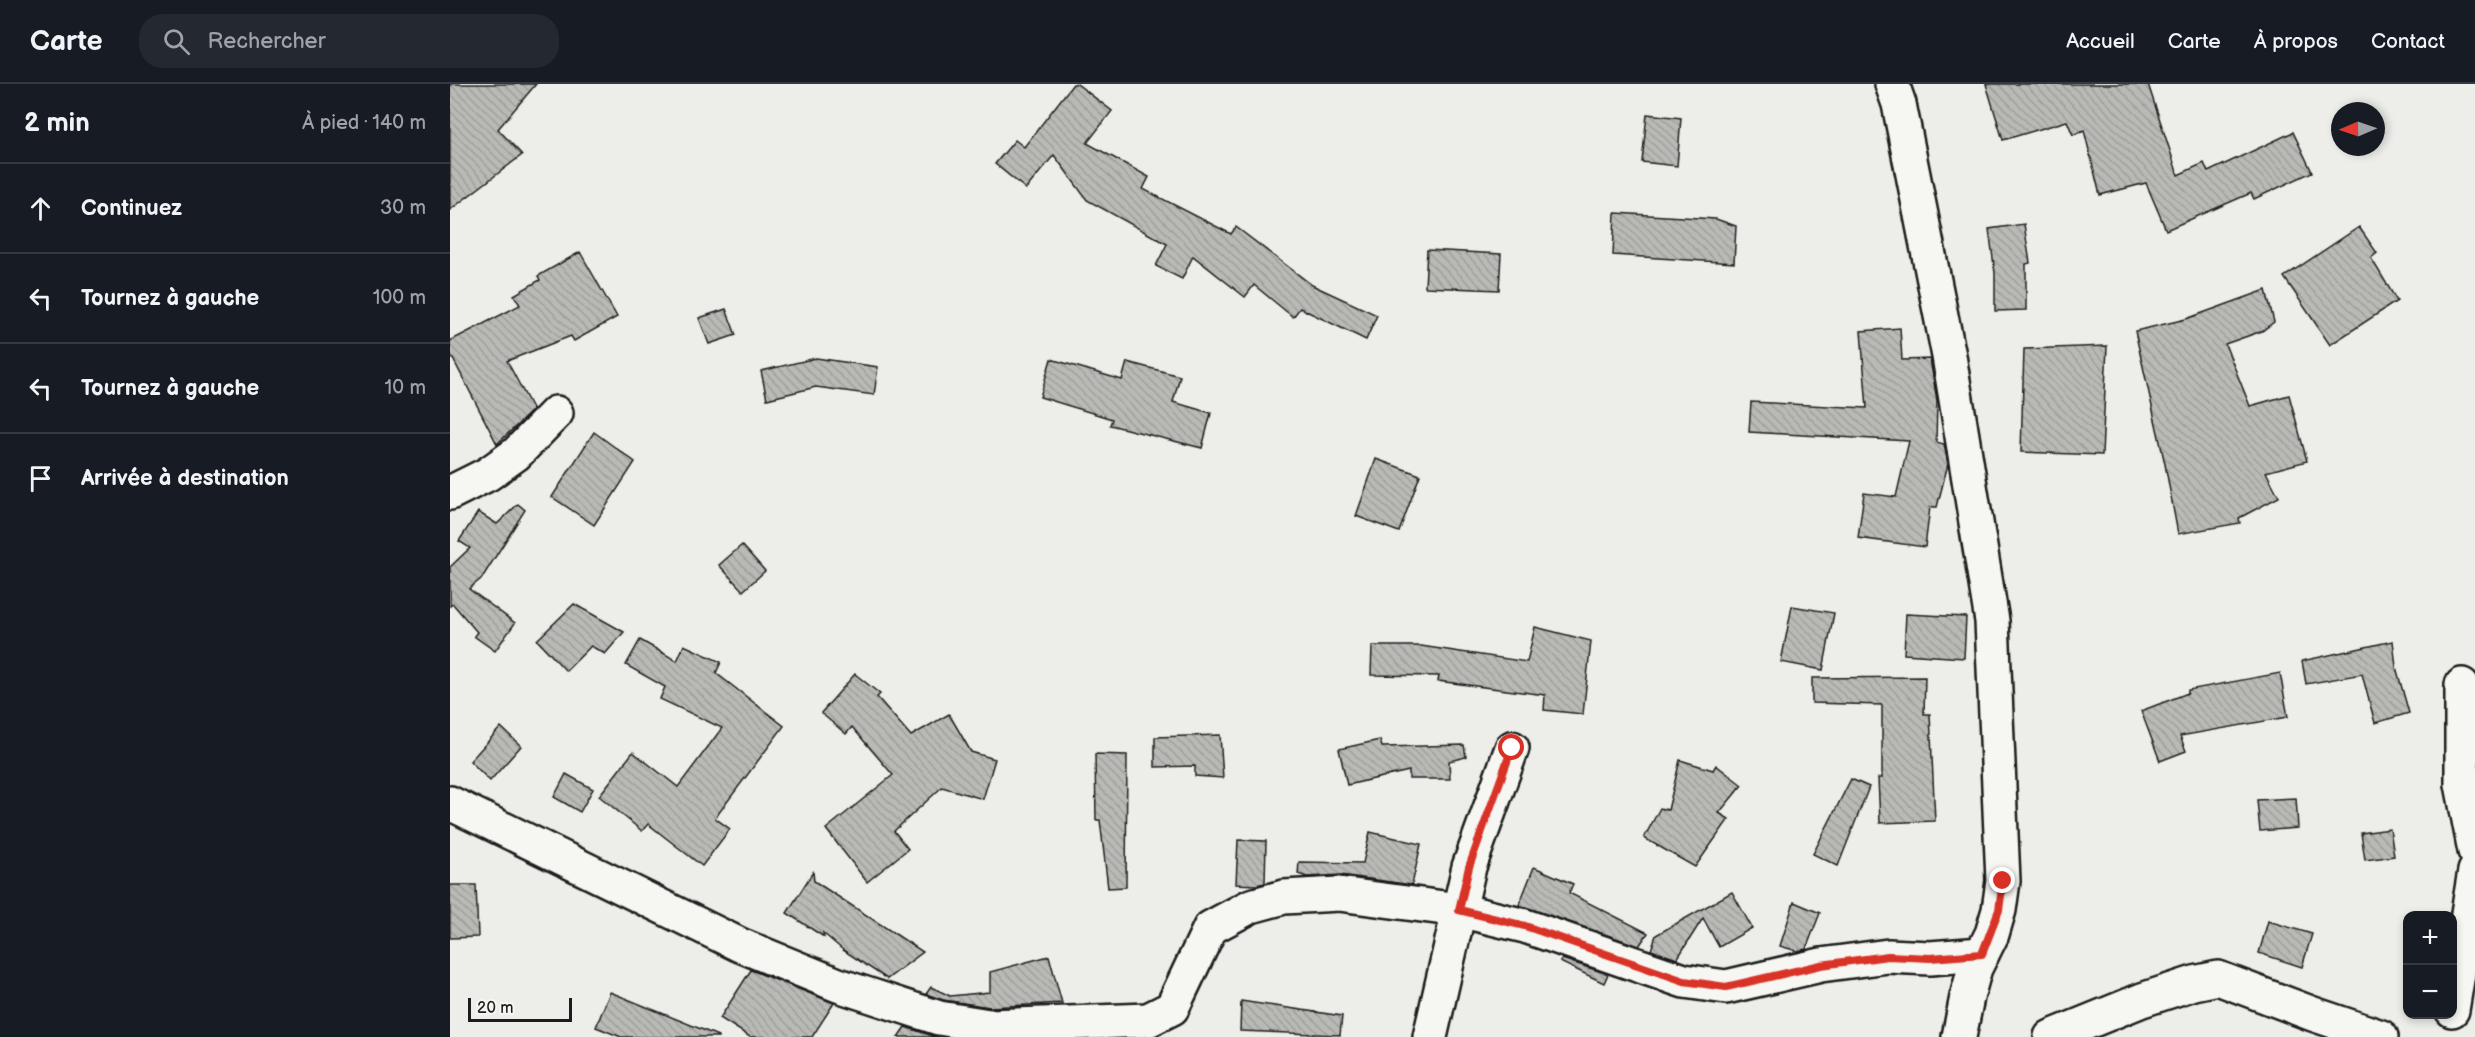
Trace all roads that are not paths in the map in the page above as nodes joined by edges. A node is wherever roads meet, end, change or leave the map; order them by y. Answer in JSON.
{"nodes":[{"id":1,"x":1892,"y":84,"type":"edge"},
{"id":2,"x":556,"y":413,"type":"dead end"},
{"id":3,"x":450,"y":493,"type":"edge"},
{"id":4,"x":2462,"y":685,"type":"dead end"},
{"id":5,"x":1512,"y":748,"type":"dead end"},
{"id":6,"x":450,"y":803,"type":"edge"},
{"id":7,"x":2475,"y":851,"type":"edge"},
{"id":8,"x":2475,"y":871,"type":"edge"},
{"id":9,"x":1459,"y":910,"type":"junction"},
{"id":10,"x":1982,"y":954,"type":"junction"},
{"id":11,"x":2457,"y":981,"type":"edge"},
{"id":12,"x":2451,"y":1019,"type":"edge"},
{"id":13,"x":1430,"y":1037,"type":"edge"},
{"id":14,"x":1959,"y":1037,"type":"edge"},
{"id":15,"x":2051,"y":1037,"type":"edge"},
{"id":16,"x":2381,"y":1037,"type":"edge"},
{"id":17,"x":2448,"y":1037,"type":"edge"}],
"edges":[{"from":1,"to":10,"type":"street"},
{"from":2,"to":3,"type":"street"},
{"from":4,"to":7,"type":"street"},
{"from":5,"to":9,"type":"street"},
{"from":6,"to":9,"type":"street"},
{"from":8,"to":11,"type":"street"},
{"from":9,"to":10,"type":"street"},
{"from":9,"to":13,"type":"street"},
{"from":10,"to":14,"type":"street"},
{"from":12,"to":17,"type":"street"},
{"from":15,"to":16,"type":"street"}]}
